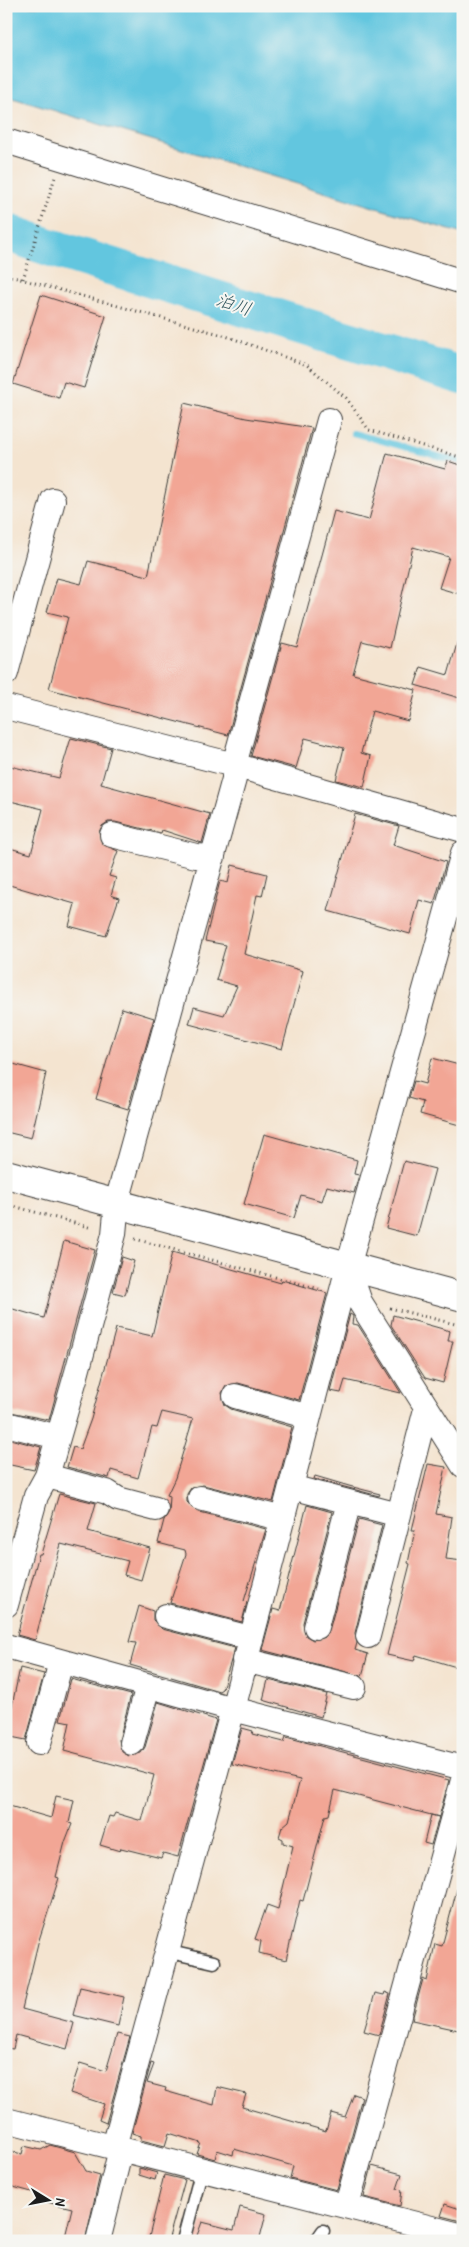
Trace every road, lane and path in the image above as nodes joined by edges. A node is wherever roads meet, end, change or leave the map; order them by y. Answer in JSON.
{"nodes":[{"id":1,"x":6,"y":141,"type":"edge"},
{"id":2,"x":62,"y":157,"type":"junction"},
{"id":3,"x":6,"y":275,"type":"edge"},
{"id":4,"x":23,"y":279,"type":"junction"},
{"id":5,"x":463,"y":282,"type":"edge"},
{"id":6,"x":329,"y":420,"type":"dead end"},
{"id":7,"x":463,"y":458,"type":"edge"},
{"id":8,"x":53,"y":500,"type":"dead end"},
{"id":9,"x":6,"y":673,"type":"edge"},
{"id":10,"x":6,"y":707,"type":"edge"},
{"id":11,"x":234,"y":766,"type":"junction"},
{"id":12,"x":463,"y":830,"type":"edge"},
{"id":13,"x":112,"y":835,"type":"dead end"},
{"id":14,"x":463,"y":853,"type":"edge"},
{"id":15,"x":213,"y":857,"type":"junction"},
{"id":16,"x":454,"y":917,"type":"edge"},
{"id":17,"x":6,"y":1174,"type":"edge"},
{"id":18,"x":116,"y":1202,"type":"junction"},
{"id":19,"x":6,"y":1204,"type":"edge"},
{"id":20,"x":114,"y":1234,"type":"junction"},
{"id":21,"x":348,"y":1267,"type":"junction"},
{"id":22,"x":463,"y":1297,"type":"edge"},
{"id":23,"x":350,"y":1298,"type":"junction"},
{"id":24,"x":463,"y":1326,"type":"edge"},
{"id":25,"x":235,"y":1396,"type":"dead end"},
{"id":26,"x":426,"y":1409,"type":"junction"},
{"id":27,"x":309,"y":1417,"type":"junction"},
{"id":28,"x":6,"y":1424,"type":"edge"},
{"id":29,"x":58,"y":1437,"type":"junction"},
{"id":30,"x":463,"y":1465,"type":"edge"},
{"id":31,"x":47,"y":1476,"type":"junction"},
{"id":32,"x":291,"y":1487,"type":"junction"},
{"id":33,"x":200,"y":1498,"type":"dead end"},
{"id":34,"x":349,"y":1502,"type":"junction"},
{"id":35,"x":156,"y":1509,"type":"dead end"},
{"id":36,"x":399,"y":1515,"type":"junction"},
{"id":37,"x":283,"y":1519,"type":"junction"},
{"id":38,"x":6,"y":1605,"type":"edge"},
{"id":39,"x":166,"y":1616,"type":"dead end"},
{"id":40,"x":316,"y":1627,"type":"dead end"},
{"id":41,"x":368,"y":1636,"type":"dead end"},
{"id":42,"x":6,"y":1646,"type":"edge"},
{"id":43,"x":247,"y":1649,"type":"junction"},
{"id":44,"x":60,"y":1662,"type":"junction"},
{"id":45,"x":148,"y":1686,"type":"junction"},
{"id":46,"x":354,"y":1687,"type":"dead end"},
{"id":47,"x":233,"y":1709,"type":"junction"},
{"id":48,"x":132,"y":1742,"type":"dead end"},
{"id":49,"x":39,"y":1743,"type":"dead end"},
{"id":50,"x":463,"y":1768,"type":"edge"},
{"id":51,"x":463,"y":1780,"type":"edge"},
{"id":52,"x":166,"y":1951,"type":"junction"},
{"id":53,"x":214,"y":1962,"type":"dead end"},
{"id":54,"x":6,"y":2120,"type":"edge"},
{"id":55,"x":118,"y":2148,"type":"junction"},
{"id":56,"x":202,"y":2169,"type":"junction"},
{"id":57,"x":347,"y":2205,"type":"junction"},
{"id":58,"x":463,"y":2236,"type":"edge"},
{"id":59,"x":98,"y":2241,"type":"edge"},
{"id":60,"x":184,"y":2241,"type":"edge"}],
"edges":[{"from":1,"to":2,"type":"street"},
{"from":2,"to":4,"type":"path"},
{"from":2,"to":5,"type":"street"},
{"from":3,"to":4,"type":"path"},
{"from":4,"to":7,"type":"path"},
{"from":6,"to":11,"type":"street"},
{"from":8,"to":9,"type":"street"},
{"from":10,"to":11,"type":"street"},
{"from":11,"to":12,"type":"street"},
{"from":11,"to":15,"type":"street"},
{"from":13,"to":15,"type":"street"},
{"from":14,"to":16,"type":"street"},
{"from":15,"to":18,"type":"street"},
{"from":16,"to":21,"type":"street"},
{"from":17,"to":18,"type":"street"},
{"from":18,"to":20,"type":"street"},
{"from":18,"to":21,"type":"street"},
{"from":19,"to":20,"type":"path"},
{"from":20,"to":23,"type":"path"},
{"from":20,"to":29,"type":"street"},
{"from":21,"to":22,"type":"street"},
{"from":21,"to":23,"type":"street"},
{"from":23,"to":24,"type":"path"},
{"from":23,"to":26,"type":"street"},
{"from":23,"to":27,"type":"street"},
{"from":25,"to":27,"type":"street"},
{"from":26,"to":30,"type":"street"},
{"from":26,"to":36,"type":"street"},
{"from":27,"to":32,"type":"street"},
{"from":28,"to":29,"type":"street"},
{"from":29,"to":31,"type":"street"},
{"from":31,"to":35,"type":"street"},
{"from":31,"to":38,"type":"street"},
{"from":32,"to":34,"type":"street"},
{"from":32,"to":37,"type":"street"},
{"from":33,"to":37,"type":"street"},
{"from":34,"to":36,"type":"street"},
{"from":34,"to":40,"type":"street"},
{"from":36,"to":41,"type":"street"},
{"from":37,"to":43,"type":"street"},
{"from":39,"to":43,"type":"street"},
{"from":42,"to":44,"type":"street"},
{"from":43,"to":46,"type":"street"},
{"from":43,"to":47,"type":"street"},
{"from":44,"to":45,"type":"street"},
{"from":44,"to":49,"type":"street"},
{"from":45,"to":47,"type":"street"},
{"from":45,"to":48,"type":"street"},
{"from":47,"to":50,"type":"street"},
{"from":47,"to":52,"type":"street"},
{"from":51,"to":57,"type":"street"},
{"from":52,"to":53,"type":"lane"},
{"from":52,"to":55,"type":"street"},
{"from":54,"to":55,"type":"street"},
{"from":55,"to":56,"type":"street"},
{"from":55,"to":59,"type":"street"},
{"from":56,"to":57,"type":"street"},
{"from":56,"to":60,"type":"lane"},
{"from":57,"to":58,"type":"street"}]}
